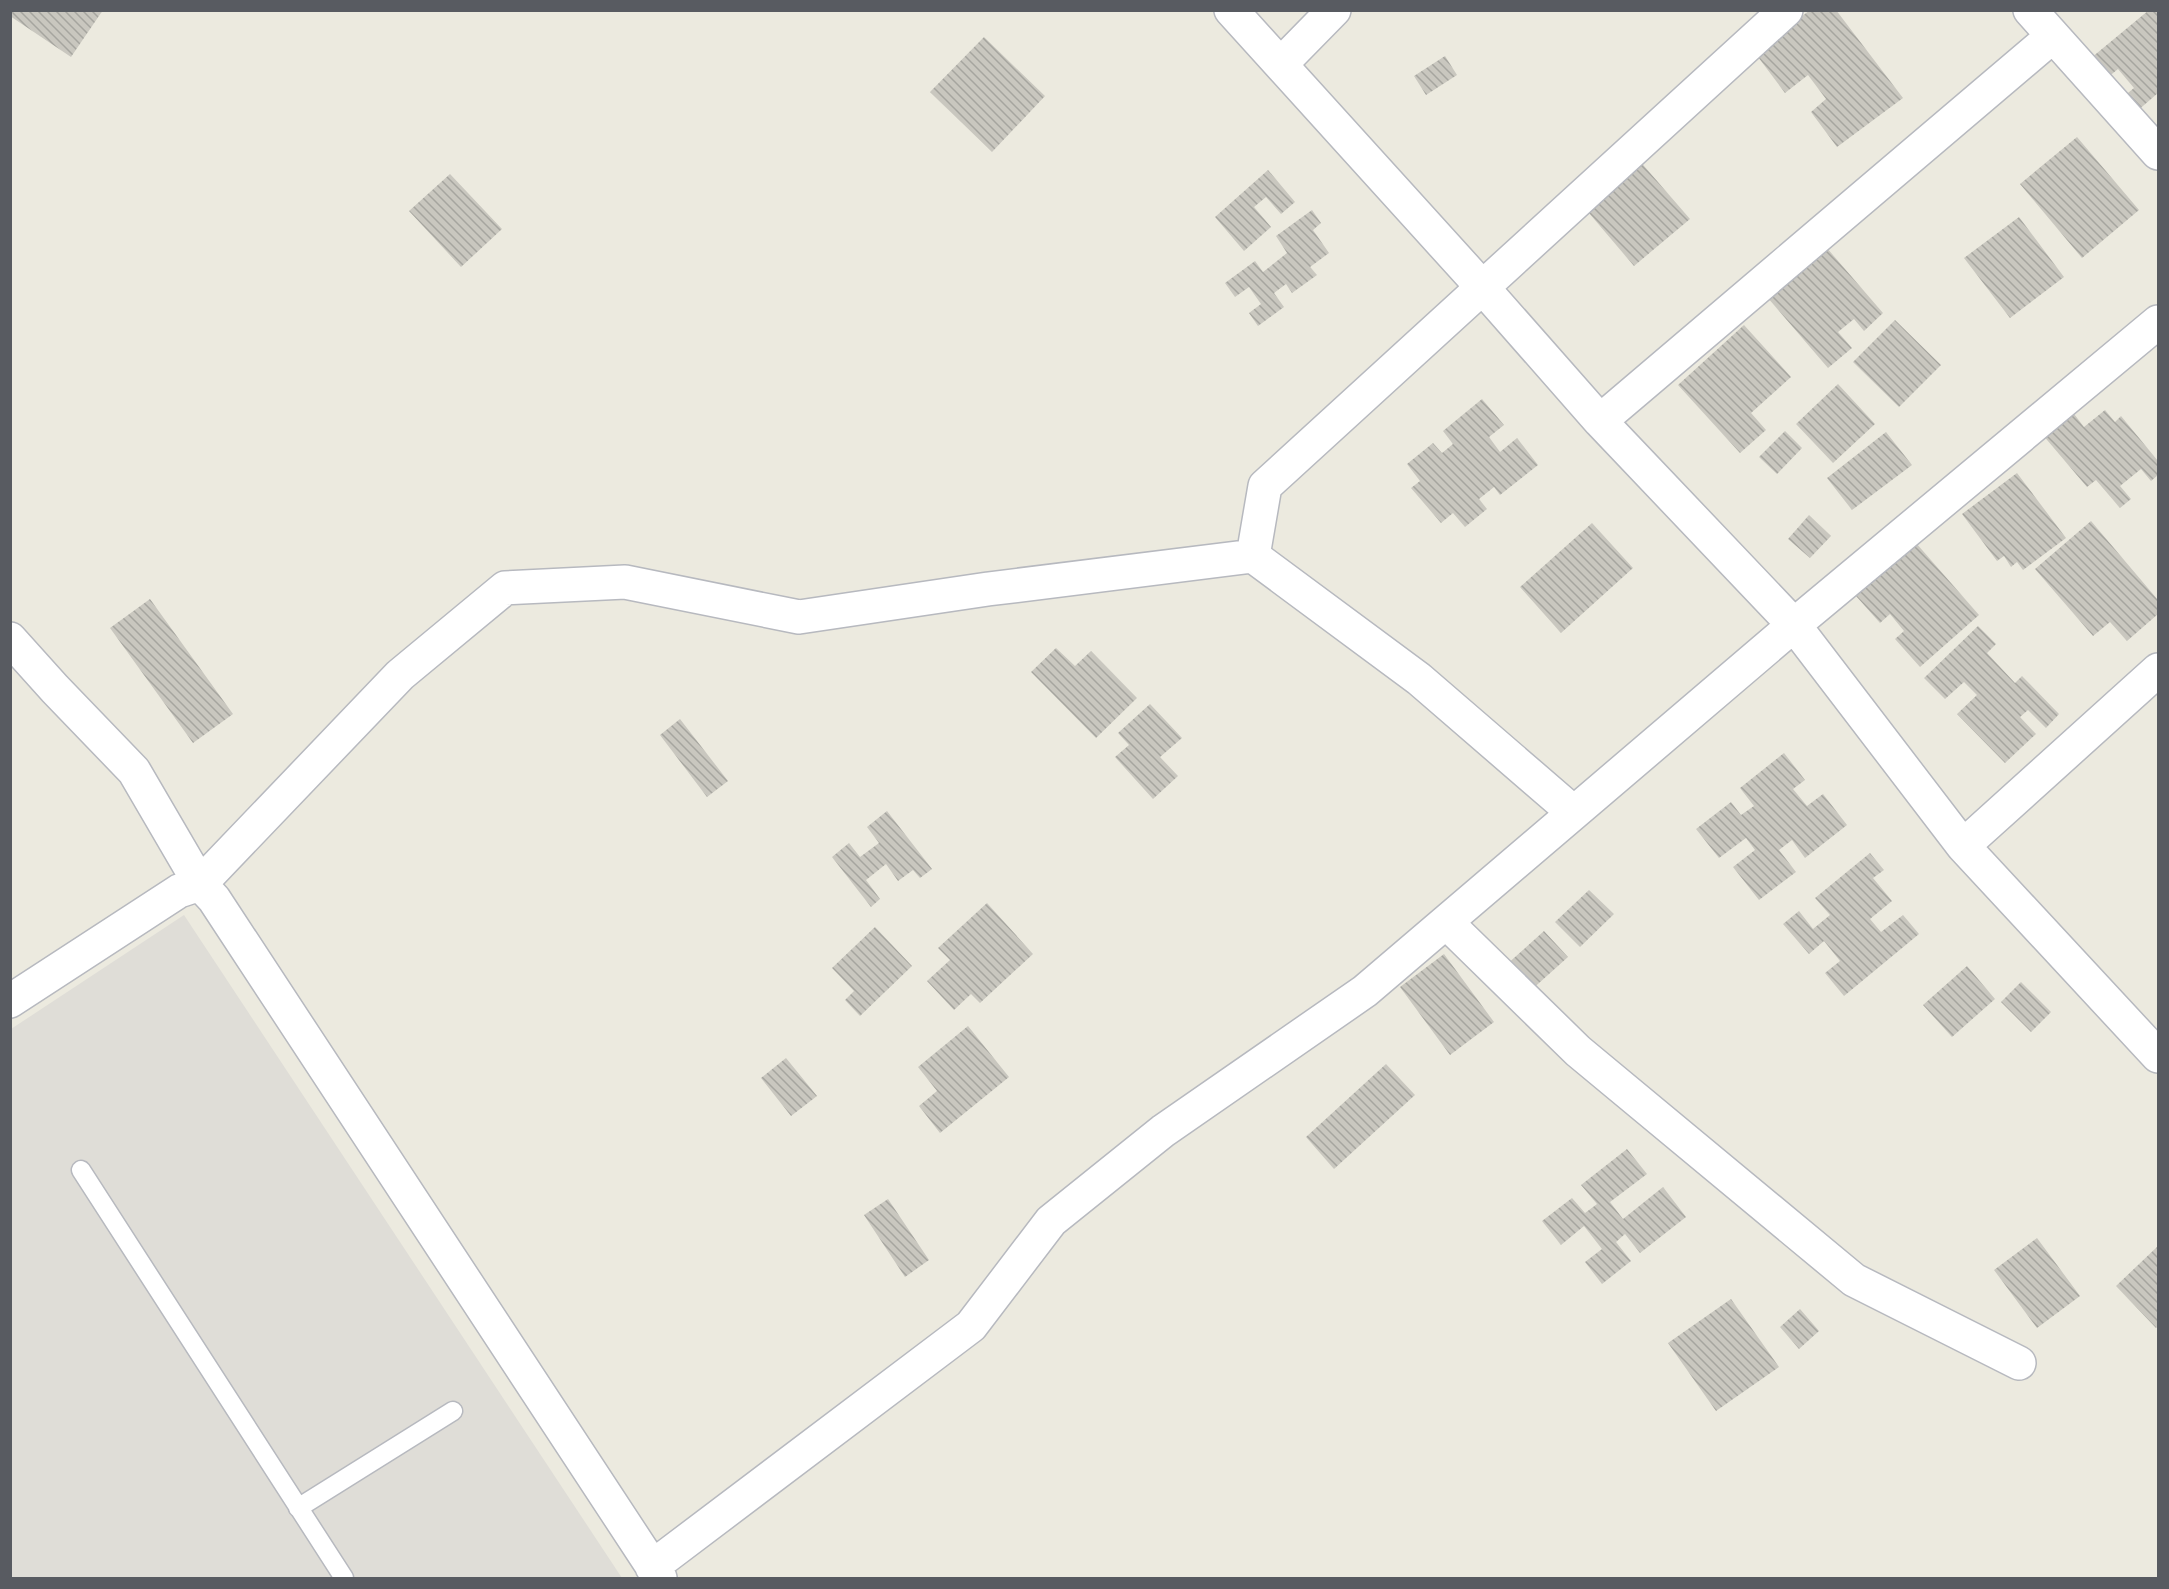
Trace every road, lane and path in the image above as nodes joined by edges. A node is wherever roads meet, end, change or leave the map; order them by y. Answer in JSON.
{"nodes":[{"id":1,"x":1231,"y":10,"type":"edge"},
{"id":2,"x":1334,"y":10,"type":"edge"},
{"id":3,"x":1786,"y":10,"type":"edge"},
{"id":4,"x":2030,"y":10,"type":"edge"},
{"id":5,"x":2053,"y":36,"type":"junction"},
{"id":6,"x":1281,"y":64,"type":"junction"},
{"id":7,"x":2158,"y":153,"type":"edge"},
{"id":8,"x":1483,"y":288,"type":"junction"},
{"id":9,"x":2158,"y":322,"type":"edge"},
{"id":10,"x":1600,"y":421,"type":"junction"},
{"id":11,"x":1253,"y":556,"type":"junction"},
{"id":12,"x":1794,"y":626,"type":"junction"},
{"id":13,"x":10,"y":639,"type":"edge"},
{"id":14,"x":2158,"y":670,"type":"edge"},
{"id":15,"x":1574,"y":812,"type":"junction"},
{"id":16,"x":1963,"y":846,"type":"junction"},
{"id":17,"x":200,"y":884,"type":"junction"},
{"id":18,"x":1446,"y":922,"type":"junction"},
{"id":19,"x":10,"y":1001,"type":"edge"},
{"id":20,"x":2155,"y":1043,"type":"edge"},
{"id":21,"x":81,"y":1170,"type":"dead end"},
{"id":22,"x":2019,"y":1364,"type":"dead end"},
{"id":23,"x":453,"y":1411,"type":"dead end"},
{"id":24,"x":298,"y":1508,"type":"junction"},
{"id":25,"x":656,"y":1573,"type":"edge"},
{"id":26,"x":344,"y":1578,"type":"edge"}],
"edges":[{"from":1,"to":6,"type":"street"},
{"from":2,"to":6,"type":"street"},
{"from":3,"to":8,"type":"street"},
{"from":4,"to":5,"type":"street"},
{"from":5,"to":7,"type":"street"},
{"from":5,"to":10,"type":"street"},
{"from":6,"to":8,"type":"street"},
{"from":8,"to":10,"type":"street"},
{"from":8,"to":11,"type":"street"},
{"from":9,"to":12,"type":"street"},
{"from":10,"to":12,"type":"street"},
{"from":11,"to":15,"type":"street"},
{"from":11,"to":17,"type":"street"},
{"from":12,"to":15,"type":"street"},
{"from":12,"to":16,"type":"street"},
{"from":13,"to":17,"type":"street"},
{"from":14,"to":16,"type":"street"},
{"from":15,"to":18,"type":"street"},
{"from":16,"to":20,"type":"street"},
{"from":17,"to":19,"type":"street"},
{"from":17,"to":25,"type":"street"},
{"from":18,"to":22,"type":"street"},
{"from":18,"to":25,"type":"street"},
{"from":21,"to":24,"type":"lane"},
{"from":23,"to":24,"type":"lane"},
{"from":24,"to":26,"type":"lane"}]}
